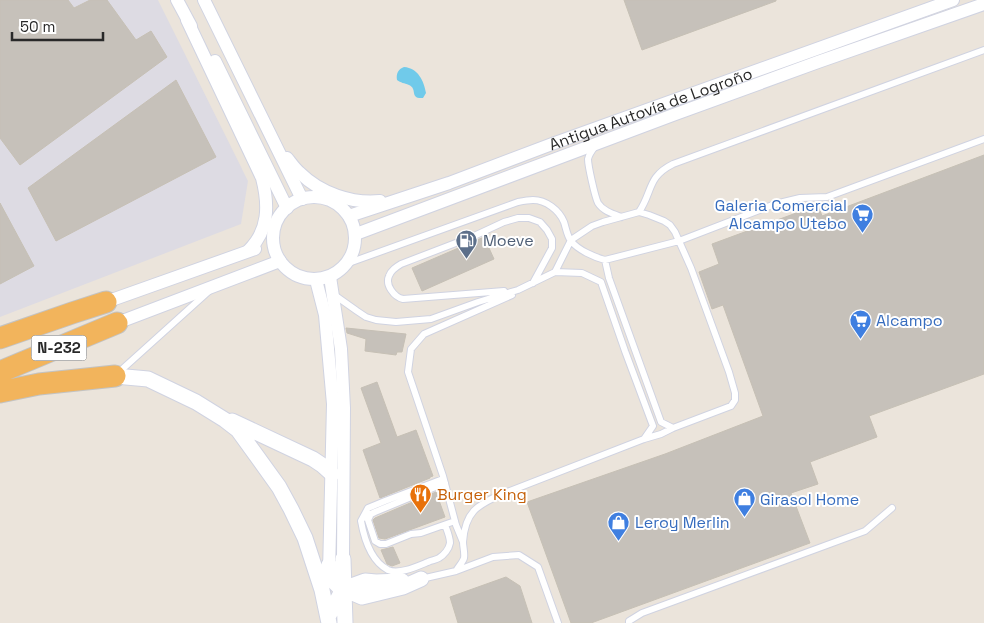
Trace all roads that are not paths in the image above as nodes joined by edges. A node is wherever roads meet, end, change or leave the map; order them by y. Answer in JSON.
{"nodes":[{"id":1,"x":177,"y":0,"type":"edge"},
{"id":2,"x":204,"y":0,"type":"edge"},
{"id":3,"x":952,"y":0,"type":"edge"},
{"id":4,"x":984,"y":4,"type":"edge"},
{"id":5,"x":187,"y":20,"type":"junction"},
{"id":6,"x":984,"y":50,"type":"edge"},
{"id":7,"x":984,"y":139,"type":"edge"},
{"id":8,"x":273,"y":140,"type":"junction"},
{"id":9,"x":597,"y":144,"type":"junction"},
{"id":10,"x":302,"y":199,"type":"junction"},
{"id":11,"x":395,"y":200,"type":"junction"},
{"id":12,"x":287,"y":208,"type":"junction"},
{"id":13,"x":639,"y":212,"type":"junction"},
{"id":14,"x":348,"y":216,"type":"junction"},
{"id":15,"x":622,"y":217,"type":"junction"},
{"id":16,"x":356,"y":234,"type":"junction"},
{"id":17,"x":571,"y":240,"type":"junction"},
{"id":18,"x":679,"y":241,"type":"junction"},
{"id":19,"x":274,"y":242,"type":"junction"},
{"id":20,"x":248,"y":251,"type":"junction"},
{"id":21,"x":605,"y":260,"type":"junction"},
{"id":22,"x":280,"y":261,"type":"junction"},
{"id":23,"x":346,"y":264,"type":"junction"},
{"id":24,"x":555,"y":272,"type":"junction"},
{"id":25,"x":330,"y":277,"type":"junction"},
{"id":26,"x":316,"y":280,"type":"junction"},
{"id":27,"x":533,"y":282,"type":"junction"},
{"id":28,"x":214,"y":286,"type":"junction"},
{"id":29,"x":518,"y":290,"type":"junction"},
{"id":30,"x":332,"y":294,"type":"junction"},
{"id":31,"x":106,"y":302,"type":"joint"},
{"id":32,"x":117,"y":324,"type":"joint"},
{"id":33,"x":0,"y":338,"type":"edge"},
{"id":34,"x":0,"y":372,"type":"edge"},
{"id":35,"x":115,"y":376,"type":"junction"},
{"id":36,"x":0,"y":392,"type":"edge"},
{"id":37,"x":214,"y":413,"type":"junction"},
{"id":38,"x":673,"y":428,"type":"junction"},
{"id":39,"x":644,"y":439,"type":"junction"},
{"id":40,"x":332,"y":474,"type":"junction"},
{"id":41,"x":444,"y":481,"type":"junction"},
{"id":42,"x":892,"y":508,"type":"dead end"},
{"id":43,"x":455,"y":521,"type":"junction"},
{"id":44,"x":445,"y":525,"type":"junction"},
{"id":45,"x":463,"y":543,"type":"junction"},
{"id":46,"x":336,"y":562,"type":"junction"},
{"id":47,"x":456,"y":571,"type":"junction"},
{"id":48,"x":421,"y":579,"type":"junction"},
{"id":49,"x":365,"y":581,"type":"junction"},
{"id":50,"x":343,"y":589,"type":"junction"},
{"id":51,"x":362,"y":597,"type":"junction"},
{"id":52,"x":329,"y":620,"type":"edge"},
{"id":53,"x":345,"y":620,"type":"edge"},
{"id":54,"x":558,"y":623,"type":"edge"},
{"id":55,"x":629,"y":623,"type":"edge"}],
"edges":[{"from":1,"to":5,"type":"street"},
{"from":2,"to":8,"type":"street"},
{"from":3,"to":11,"type":"street","name":"Antigua Autovía de Logroño"},
{"from":4,"to":9,"type":"street","name":"Antigua Autovía de Logroño"},
{"from":5,"to":12,"type":"street"},
{"from":5,"to":20,"type":"street"},
{"from":6,"to":13,"type":"lane"},
{"from":7,"to":18,"type":"lane"},
{"from":8,"to":10,"type":"street"},
{"from":8,"to":11,"type":"street"},
{"from":9,"to":15,"type":"lane"},
{"from":9,"to":16,"type":"street","name":"Antigua Autovía de Logroño"},
{"from":10,"to":12,"type":"street"},
{"from":10,"to":14,"type":"street"},
{"from":11,"to":14,"type":"street","name":"Antigua Autovía de Logroño"},
{"from":12,"to":19,"type":"street"},
{"from":13,"to":15,"type":"lane"},
{"from":13,"to":18,"type":"lane"},
{"from":14,"to":16,"type":"street"},
{"from":15,"to":17,"type":"lane"},
{"from":16,"to":23,"type":"street"},
{"from":17,"to":21,"type":"lane"},
{"from":17,"to":23,"type":"lane"},
{"from":17,"to":24,"type":"lane"},
{"from":18,"to":21,"type":"lane"},
{"from":18,"to":38,"type":"lane"},
{"from":19,"to":20,"type":"street"},
{"from":19,"to":22,"type":"street"},
{"from":20,"to":31,"type":"street"},
{"from":21,"to":38,"type":"lane"},
{"from":22,"to":26,"type":"street"},
{"from":22,"to":28,"type":"street"},
{"from":23,"to":25,"type":"street"},
{"from":24,"to":27,"type":"lane"},
{"from":24,"to":39,"type":"lane"},
{"from":25,"to":26,"type":"street"},
{"from":25,"to":30,"type":"street"},
{"from":26,"to":40,"type":"street"},
{"from":27,"to":29,"type":"lane"},
{"from":27,"to":29,"type":"lane"},
{"from":28,"to":32,"type":"street"},
{"from":28,"to":35,"type":"lane"},
{"from":29,"to":30,"type":"lane"},
{"from":29,"to":41,"type":"lane"},
{"from":30,"to":46,"type":"street"},
{"from":31,"to":33,"type":"highway","number":"N-232"},
{"from":32,"to":34,"type":"highway","number":"N-232"},
{"from":35,"to":36,"type":"highway"},
{"from":35,"to":37,"type":"street"},
{"from":37,"to":40,"type":"street"},
{"from":37,"to":52,"type":"street"},
{"from":38,"to":39,"type":"lane"},
{"from":39,"to":45,"type":"lane"},
{"from":40,"to":46,"type":"street"},
{"from":41,"to":43,"type":"lane"},
{"from":41,"to":44,"type":"lane"},
{"from":41,"to":44,"type":"lane"},
{"from":42,"to":55,"type":"lane"},
{"from":43,"to":44,"type":"lane"},
{"from":43,"to":45,"type":"lane"},
{"from":45,"to":47,"type":"lane"},
{"from":46,"to":49,"type":"street"},
{"from":46,"to":50,"type":"street"},
{"from":46,"to":52,"type":"street"},
{"from":47,"to":48,"type":"lane"},
{"from":47,"to":54,"type":"lane"},
{"from":48,"to":49,"type":"street"},
{"from":48,"to":51,"type":"street"},
{"from":49,"to":50,"type":"street"},
{"from":50,"to":51,"type":"street"},
{"from":50,"to":52,"type":"street"},
{"from":50,"to":53,"type":"street"},
{"from":51,"to":53,"type":"street"}]}
